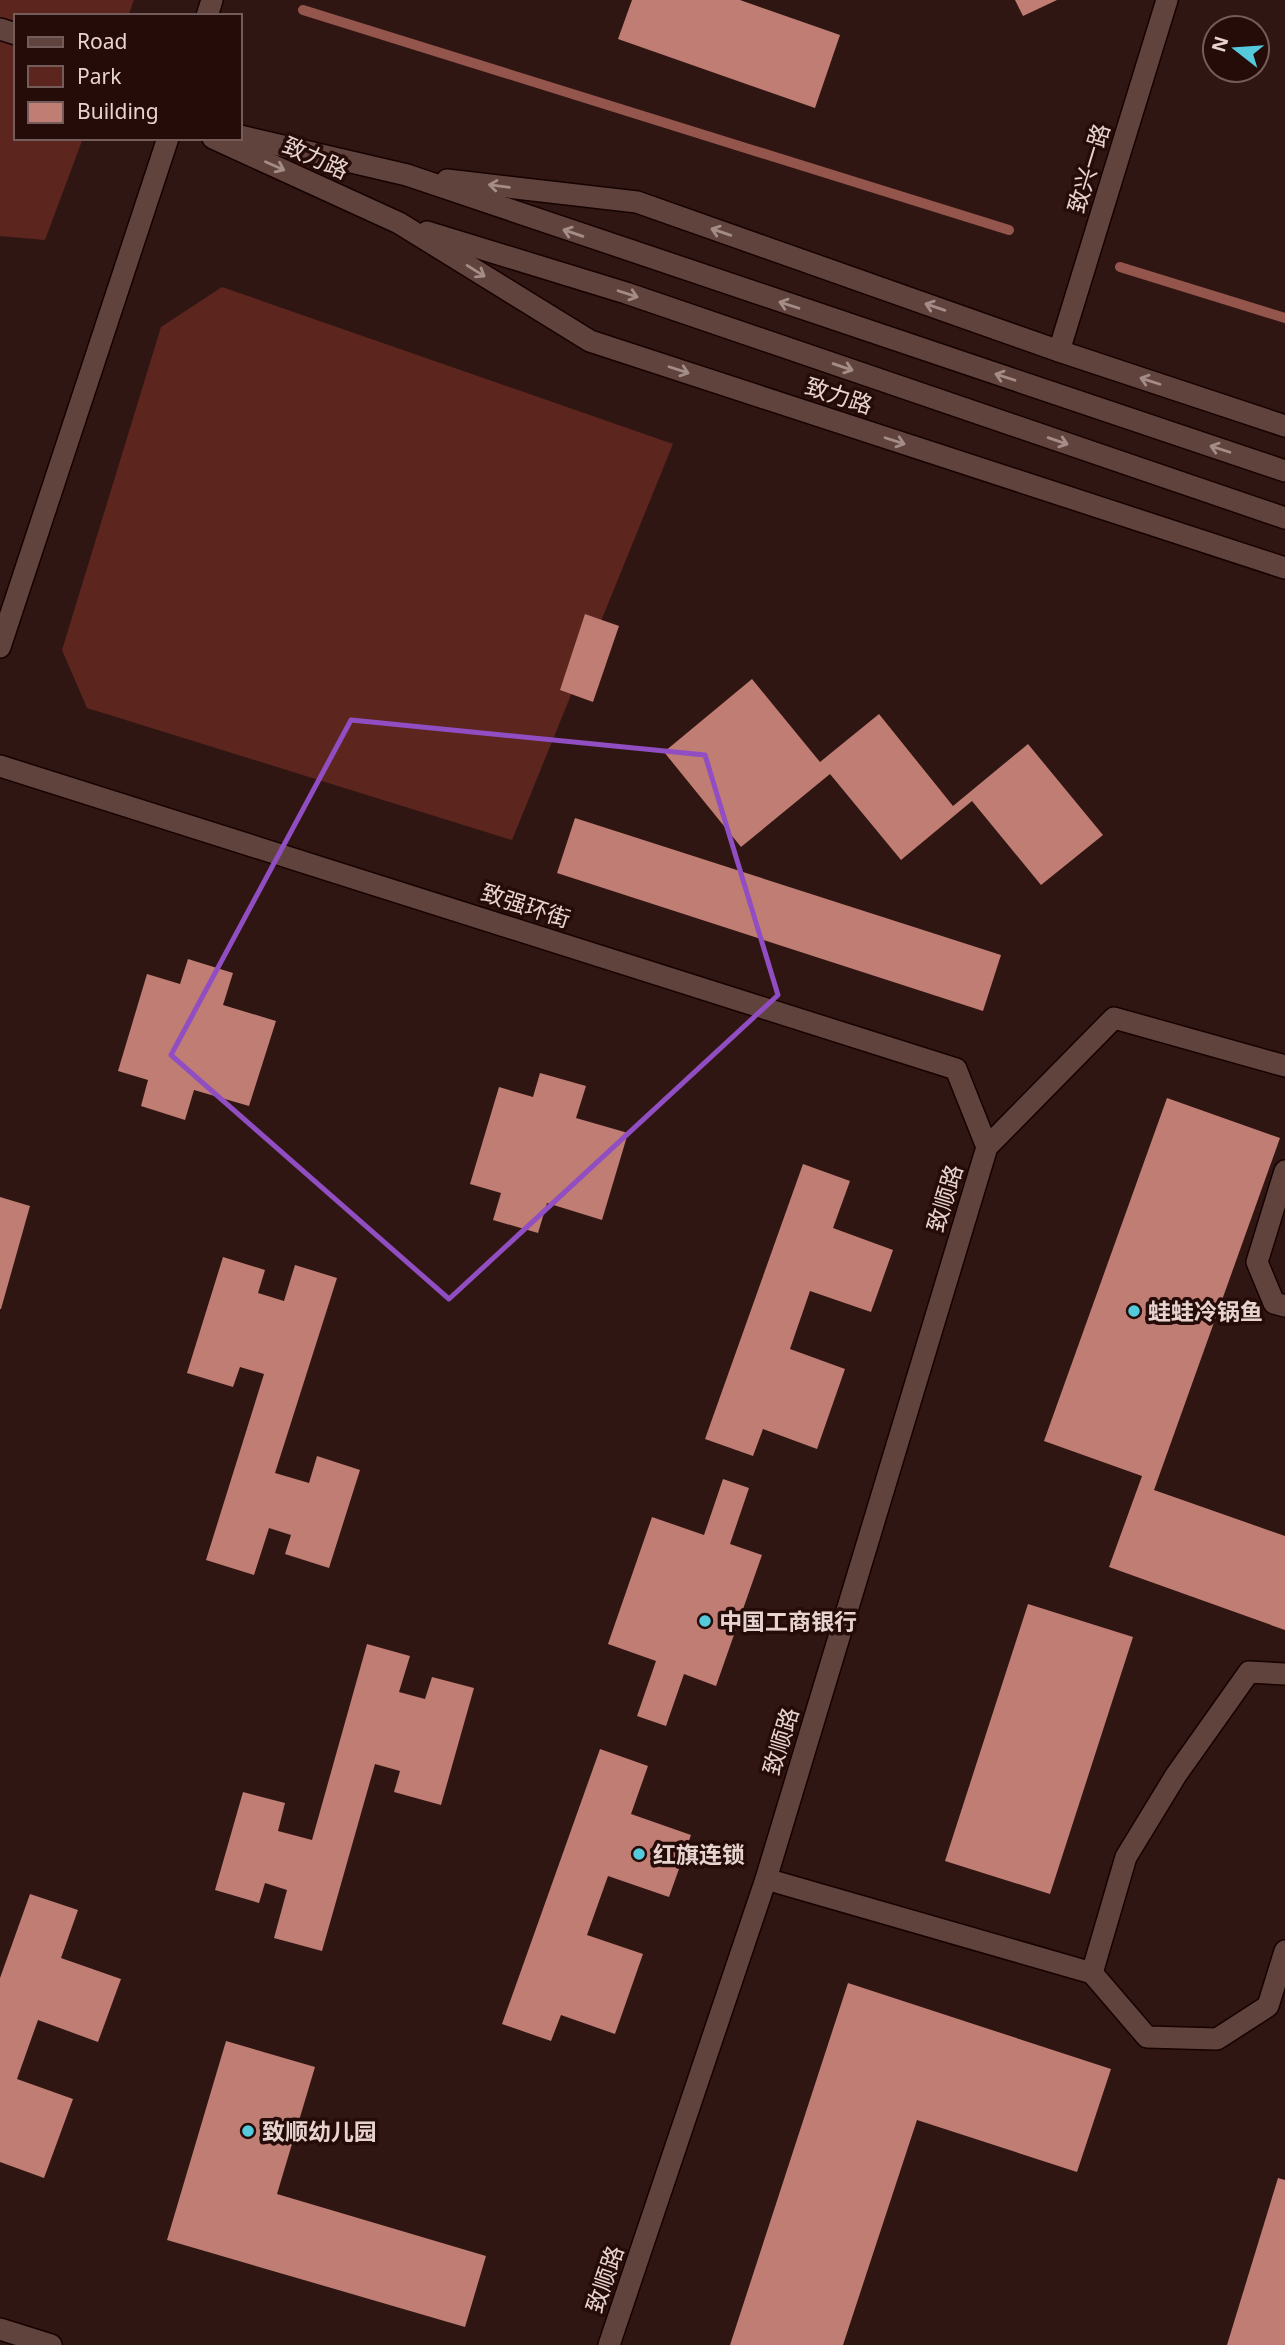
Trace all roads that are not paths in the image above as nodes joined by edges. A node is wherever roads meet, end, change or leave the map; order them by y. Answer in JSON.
{"nodes":[{"id":1,"x":1167,"y":0,"type":"edge"},
{"id":2,"x":242,"y":136,"type":"edge"},
{"id":3,"x":167,"y":140,"type":"edge"},
{"id":4,"x":216,"y":140,"type":"edge"},
{"id":5,"x":407,"y":175,"type":"junction"},
{"id":6,"x":399,"y":223,"type":"junction"},
{"id":7,"x":1059,"y":351,"type":"junction"},
{"id":8,"x":1285,"y":426,"type":"edge"},
{"id":9,"x":1285,"y":471,"type":"edge"},
{"id":10,"x":1285,"y":518,"type":"edge"},
{"id":11,"x":1285,"y":568,"type":"edge"},
{"id":12,"x":0,"y":647,"type":"edge"},
{"id":13,"x":0,"y":766,"type":"edge"},
{"id":14,"x":1285,"y":1066,"type":"edge"},
{"id":15,"x":987,"y":1147,"type":"junction"},
{"id":16,"x":1285,"y":1171,"type":"edge"},
{"id":17,"x":1285,"y":1306,"type":"edge"},
{"id":18,"x":1285,"y":1674,"type":"edge"},
{"id":19,"x":766,"y":1879,"type":"junction"},
{"id":20,"x":1285,"y":1951,"type":"edge"},
{"id":21,"x":1092,"y":1973,"type":"junction"},
{"id":22,"x":0,"y":2329,"type":"edge"},
{"id":23,"x":51,"y":2345,"type":"edge"},
{"id":24,"x":609,"y":2345,"type":"edge"}],
"edges":[{"from":1,"to":7,"type":"street","name":"致兴一路"},
{"from":2,"to":5,"type":"street","name":"致力路"},
{"from":3,"to":12,"type":"street"},
{"from":4,"to":6,"type":"street","name":"致力路","one_way":true},
{"from":7,"to":5,"type":"street","name":"致力路","one_way":true},
{"from":9,"to":5,"type":"street","name":"致力路","one_way":true},
{"from":6,"to":10,"type":"street","name":"致力路","one_way":true},
{"from":6,"to":11,"type":"street","name":"致力路","one_way":true},
{"from":8,"to":7,"type":"street","name":"致力路","one_way":true},
{"from":13,"to":15,"type":"street","name":"致强环街"},
{"from":14,"to":15,"type":"street"},
{"from":15,"to":19,"type":"street","name":"致顺路"},
{"from":16,"to":17,"type":"street"},
{"from":18,"to":21,"type":"street"},
{"from":19,"to":21,"type":"street"},
{"from":19,"to":24,"type":"street","name":"致顺路"},
{"from":20,"to":21,"type":"street"},
{"from":22,"to":23,"type":"street"}]}
